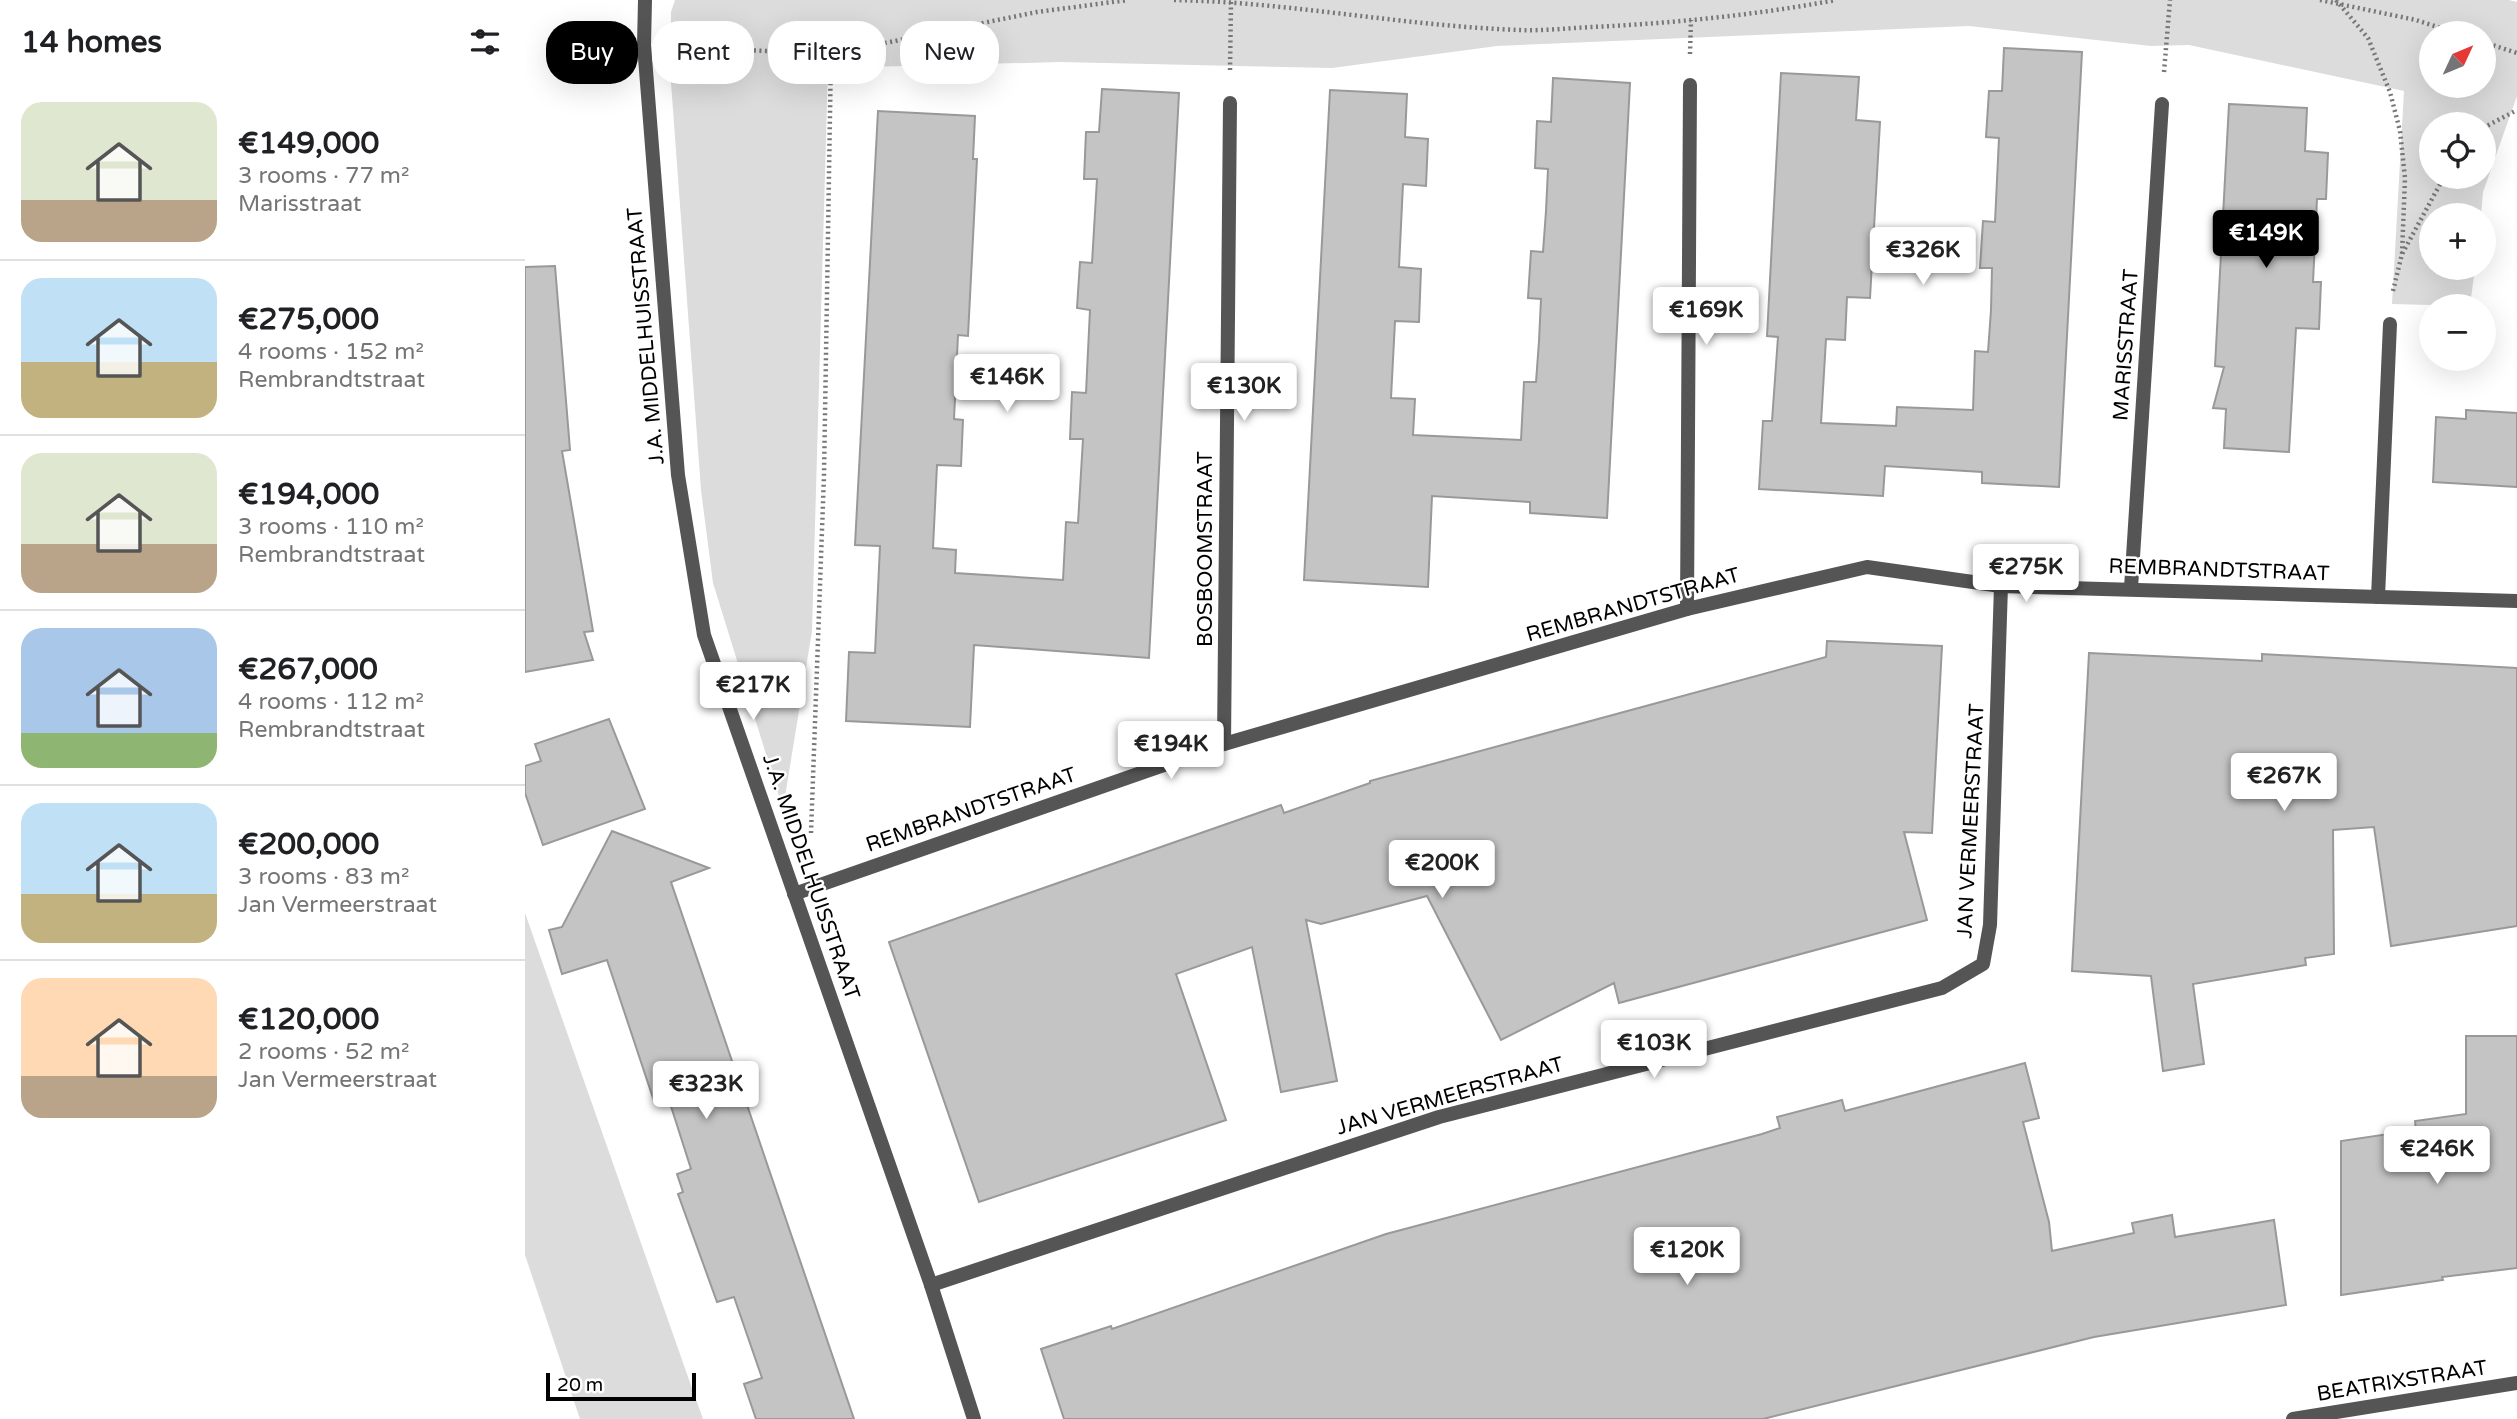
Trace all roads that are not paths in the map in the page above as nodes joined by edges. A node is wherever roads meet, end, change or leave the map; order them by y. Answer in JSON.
{"nodes":[{"id":1,"x":645,"y":0,"type":"edge"},
{"id":2,"x":1690,"y":85,"type":"dead end"},
{"id":3,"x":1230,"y":103,"type":"road end"},
{"id":4,"x":2162,"y":104,"type":"road end"},
{"id":5,"x":2390,"y":324,"type":"road end"},
{"id":6,"x":2001,"y":586,"type":"junction"},
{"id":7,"x":2131,"y":588,"type":"junction"},
{"id":8,"x":2378,"y":597,"type":"junction"},
{"id":9,"x":2517,"y":601,"type":"edge"},
{"id":10,"x":1687,"y":608,"type":"junction"},
{"id":11,"x":1224,"y":744,"type":"junction"},
{"id":12,"x":794,"y":894,"type":"junction"},
{"id":13,"x":931,"y":1285,"type":"junction"},
{"id":14,"x":2517,"y":1383,"type":"edge"},
{"id":15,"x":974,"y":1419,"type":"edge"},
{"id":16,"x":2293,"y":1419,"type":"edge"}],
"edges":[{"from":1,"to":12,"type":"street","name":"J.A. MIDDELHUISSTRAAT"},
{"from":2,"to":10,"type":"street"},
{"from":3,"to":11,"type":"street","name":"BOSBOOMSTRAAT"},
{"from":4,"to":7,"type":"street","name":"MARISSTRAAT"},
{"from":5,"to":8,"type":"street"},
{"from":6,"to":7,"type":"street","name":"REMBRANDTSTRAAT"},
{"from":6,"to":10,"type":"street","name":"REMBRANDTSTRAAT"},
{"from":6,"to":13,"type":"street","name":"JAN VERMEERSTRAAT"},
{"from":7,"to":8,"type":"street","name":"REMBRANDTSTRAAT"},
{"from":8,"to":9,"type":"street","name":"REMBRANDTSTRAAT"},
{"from":10,"to":11,"type":"street","name":"REMBRANDTSTRAAT"},
{"from":11,"to":12,"type":"street","name":"REMBRANDTSTRAAT"},
{"from":12,"to":13,"type":"street","name":"J.A. MIDDELHUISSTRAAT"},
{"from":13,"to":15,"type":"street","name":"J.A. MIDDELHUISSTRAAT"},
{"from":14,"to":16,"type":"street","name":"BEATRIXSTRAAT"}]}
